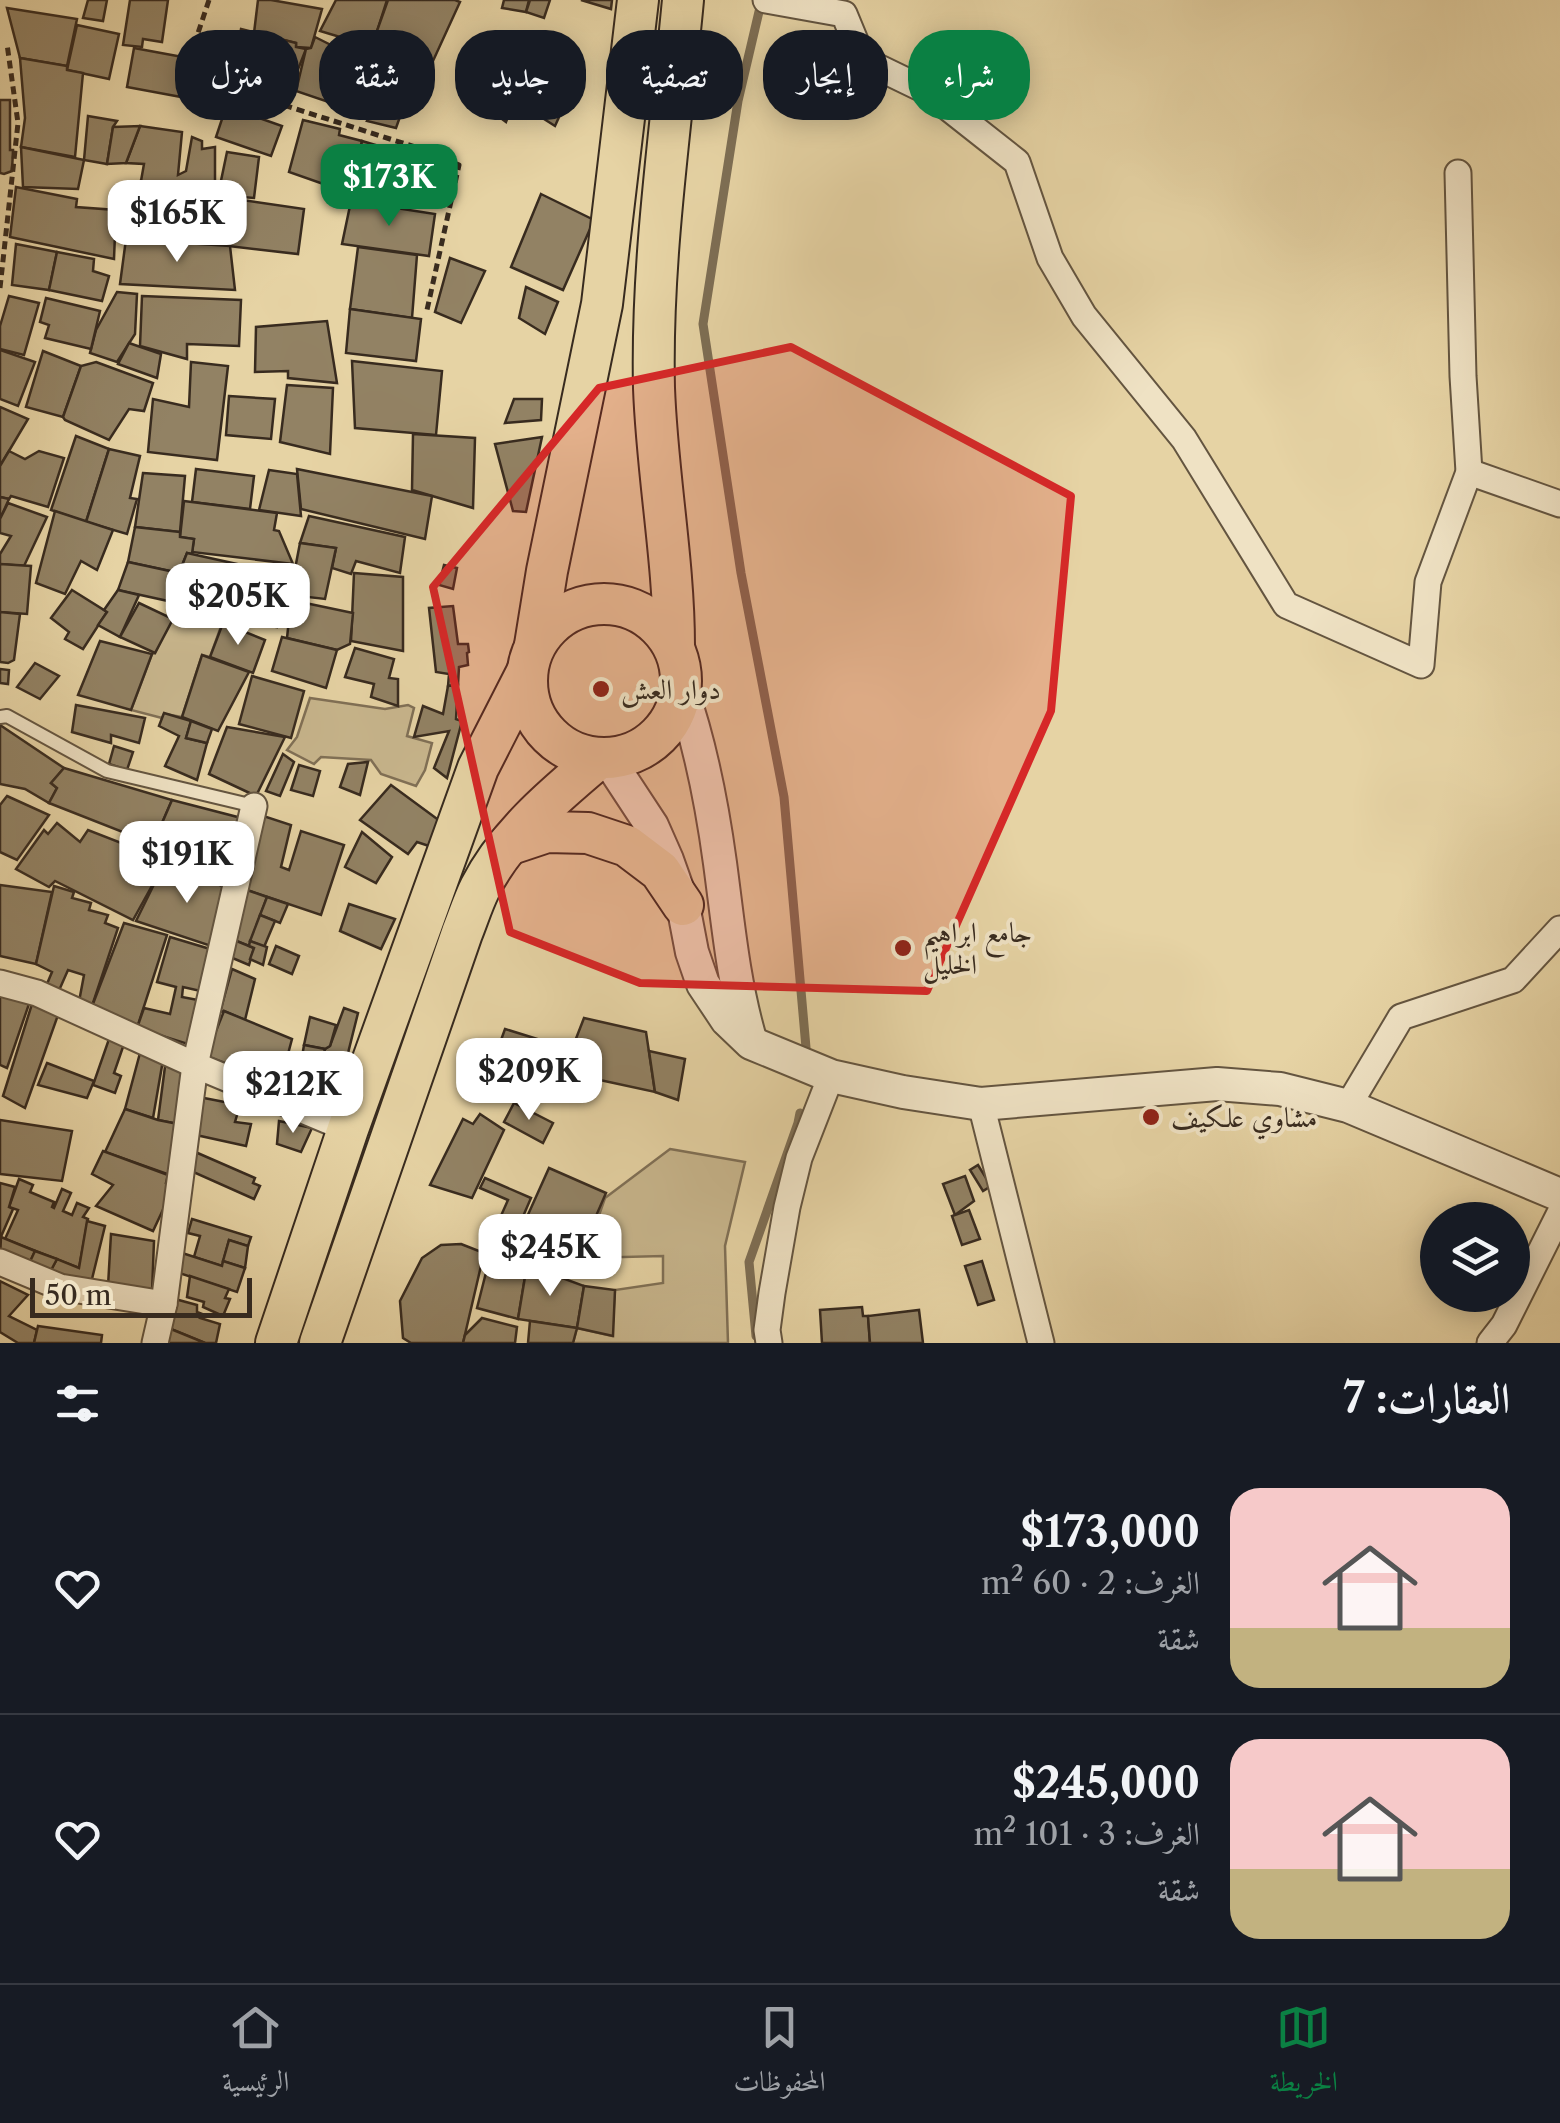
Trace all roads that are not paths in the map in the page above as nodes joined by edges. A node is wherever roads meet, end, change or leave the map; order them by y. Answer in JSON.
{"nodes":[{"id":1,"x":638,"y":0,"type":"edge"},
{"id":2,"x":683,"y":0,"type":"edge"},
{"id":3,"x":771,"y":1,"type":"edge"},
{"id":4,"x":1458,"y":173,"type":"dead end"},
{"id":5,"x":1469,"y":472,"type":"junction"},
{"id":6,"x":1560,"y":504,"type":"edge"},
{"id":7,"x":674,"y":646,"type":"junction"},
{"id":8,"x":531,"y":659,"type":"junction"},
{"id":9,"x":681,"y":690,"type":"junction"},
{"id":10,"x":0,"y":716,"type":"edge"},
{"id":11,"x":604,"y":758,"type":"junction"},
{"id":12,"x":254,"y":806,"type":"joint"},
{"id":13,"x":508,"y":845,"type":"junction"},
{"id":14,"x":683,"y":905,"type":"junction"},
{"id":15,"x":1560,"y":930,"type":"edge"},
{"id":16,"x":0,"y":983,"type":"edge"},
{"id":17,"x":751,"y":1043,"type":"junction"},
{"id":18,"x":195,"y":1065,"type":"junction"},
{"id":19,"x":831,"y":1076,"type":"junction"},
{"id":20,"x":980,"y":1104,"type":"junction"},
{"id":21,"x":1348,"y":1106,"type":"junction"},
{"id":22,"x":348,"y":1129,"type":"junction"},
{"id":23,"x":1560,"y":1195,"type":"edge"},
{"id":24,"x":1560,"y":1213,"type":"edge"},
{"id":25,"x":0,"y":1262,"type":"edge"},
{"id":26,"x":164,"y":1304,"type":"junction"},
{"id":27,"x":155,"y":1343,"type":"edge"},
{"id":28,"x":276,"y":1343,"type":"edge"},
{"id":29,"x":320,"y":1343,"type":"edge"},
{"id":30,"x":769,"y":1343,"type":"edge"},
{"id":31,"x":1040,"y":1343,"type":"edge"},
{"id":32,"x":1490,"y":1343,"type":"edge"}],
"edges":[{"from":1,"to":8,"type":"main road"},
{"from":2,"to":7,"type":"main road"},
{"from":3,"to":5,"type":"street"},
{"from":4,"to":5,"type":"street"},
{"from":5,"to":6,"type":"street"},
{"from":7,"to":8,"type":"main road"},
{"from":7,"to":9,"type":"main road"},
{"from":8,"to":11,"type":"main road"},
{"from":8,"to":22,"type":"main road"},
{"from":9,"to":11,"type":"main road"},
{"from":9,"to":17,"type":"street"},
{"from":10,"to":12,"type":"lane"},
{"from":11,"to":13,"type":"main road"},
{"from":11,"to":14,"type":"street"},
{"from":12,"to":18,"type":"street"},
{"from":13,"to":14,"type":"main road"},
{"from":13,"to":29,"type":"main road"},
{"from":14,"to":17,"type":"street"},
{"from":15,"to":21,"type":"street"},
{"from":16,"to":18,"type":"street"},
{"from":17,"to":19,"type":"street"},
{"from":18,"to":22,"type":"street"},
{"from":18,"to":26,"type":"street"},
{"from":19,"to":20,"type":"street"},
{"from":19,"to":30,"type":"street"},
{"from":20,"to":21,"type":"street"},
{"from":20,"to":31,"type":"street"},
{"from":21,"to":23,"type":"street"},
{"from":22,"to":28,"type":"main road"},
{"from":24,"to":32,"type":"street"},
{"from":25,"to":26,"type":"street"},
{"from":26,"to":27,"type":"street"}]}
